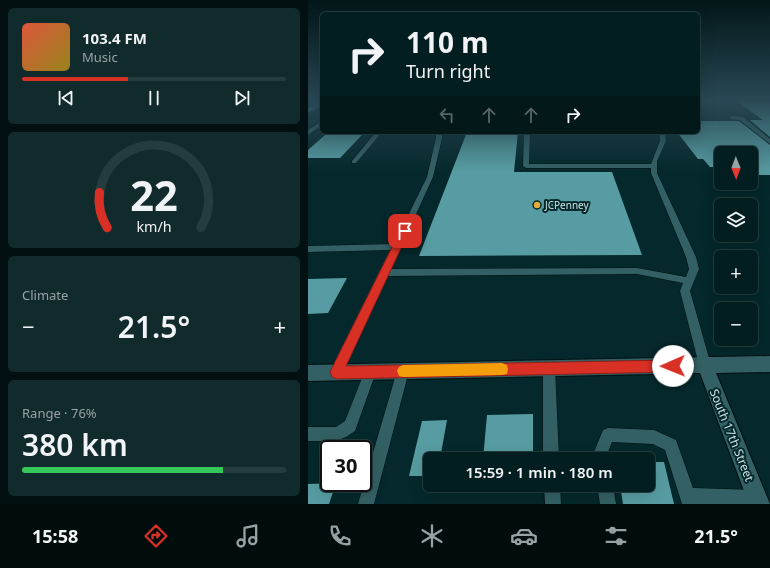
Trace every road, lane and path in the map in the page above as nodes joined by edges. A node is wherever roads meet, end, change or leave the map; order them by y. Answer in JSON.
{"nodes":[{"id":1,"x":320,"y":125,"type":"edge"},
{"id":2,"x":749,"y":125,"type":"edge"},
{"id":3,"x":308,"y":133,"type":"edge"},
{"id":4,"x":377,"y":134,"type":"edge"},
{"id":5,"x":439,"y":134,"type":"edge"},
{"id":6,"x":527,"y":134,"type":"edge"},
{"id":7,"x":662,"y":134,"type":"edge"},
{"id":8,"x":770,"y":142,"type":"edge"},
{"id":9,"x":354,"y":162,"type":"dead end"},
{"id":10,"x":654,"y":166,"type":"junction"},
{"id":11,"x":397,"y":247,"type":"junction"},
{"id":12,"x":308,"y":249,"type":"edge"},
{"id":13,"x":384,"y":274,"type":"junction"},
{"id":14,"x":690,"y":281,"type":"junction"},
{"id":15,"x":770,"y":364,"type":"edge"},
{"id":16,"x":704,"y":366,"type":"junction"},
{"id":17,"x":549,"y":368,"type":"junction"},
{"id":18,"x":403,"y":371,"type":"junction"},
{"id":19,"x":337,"y":372,"type":"junction"},
{"id":20,"x":370,"y":372,"type":"junction"},
{"id":21,"x":308,"y":373,"type":"edge"},
{"id":22,"x":308,"y":434,"type":"edge"},
{"id":23,"x":552,"y":452,"type":"edge"},
{"id":24,"x":601,"y":452,"type":"edge"},
{"id":25,"x":552,"y":492,"type":"edge"},
{"id":26,"x":606,"y":492,"type":"edge"},
{"id":27,"x":689,"y":500,"type":"edge"},
{"id":28,"x":758,"y":501,"type":"edge"},
{"id":29,"x":366,"y":504,"type":"edge"},
{"id":30,"x":553,"y":504,"type":"edge"},
{"id":31,"x":608,"y":504,"type":"edge"}],
"edges":[{"from":1,"to":3,"type":"lane"},
{"from":2,"to":8,"type":"lane"},
{"from":4,"to":9,"type":"lane"},
{"from":5,"to":11,"type":"lane"},
{"from":6,"to":10,"type":"lane"},
{"from":7,"to":10,"type":"lane"},
{"from":10,"to":14,"type":"lane"},
{"from":11,"to":12,"type":"lane"},
{"from":11,"to":13,"type":"lane"},
{"from":13,"to":14,"type":"lane"},
{"from":13,"to":19,"type":"lane"},
{"from":14,"to":16,"type":"lane"},
{"from":15,"to":16,"type":"street"},
{"from":16,"to":17,"type":"street"},
{"from":16,"to":28,"type":"street","name":"South 17th Street"},
{"from":17,"to":18,"type":"street"},
{"from":17,"to":23,"type":"lane"},
{"from":18,"to":20,"type":"street"},
{"from":18,"to":29,"type":"lane"},
{"from":19,"to":20,"type":"street"},
{"from":19,"to":21,"type":"street"},
{"from":20,"to":22,"type":"lane"},
{"from":24,"to":27,"type":"lane"},
{"from":25,"to":30,"type":"lane"},
{"from":26,"to":31,"type":"lane"},
{"from":27,"to":28,"type":"lane"}]}
